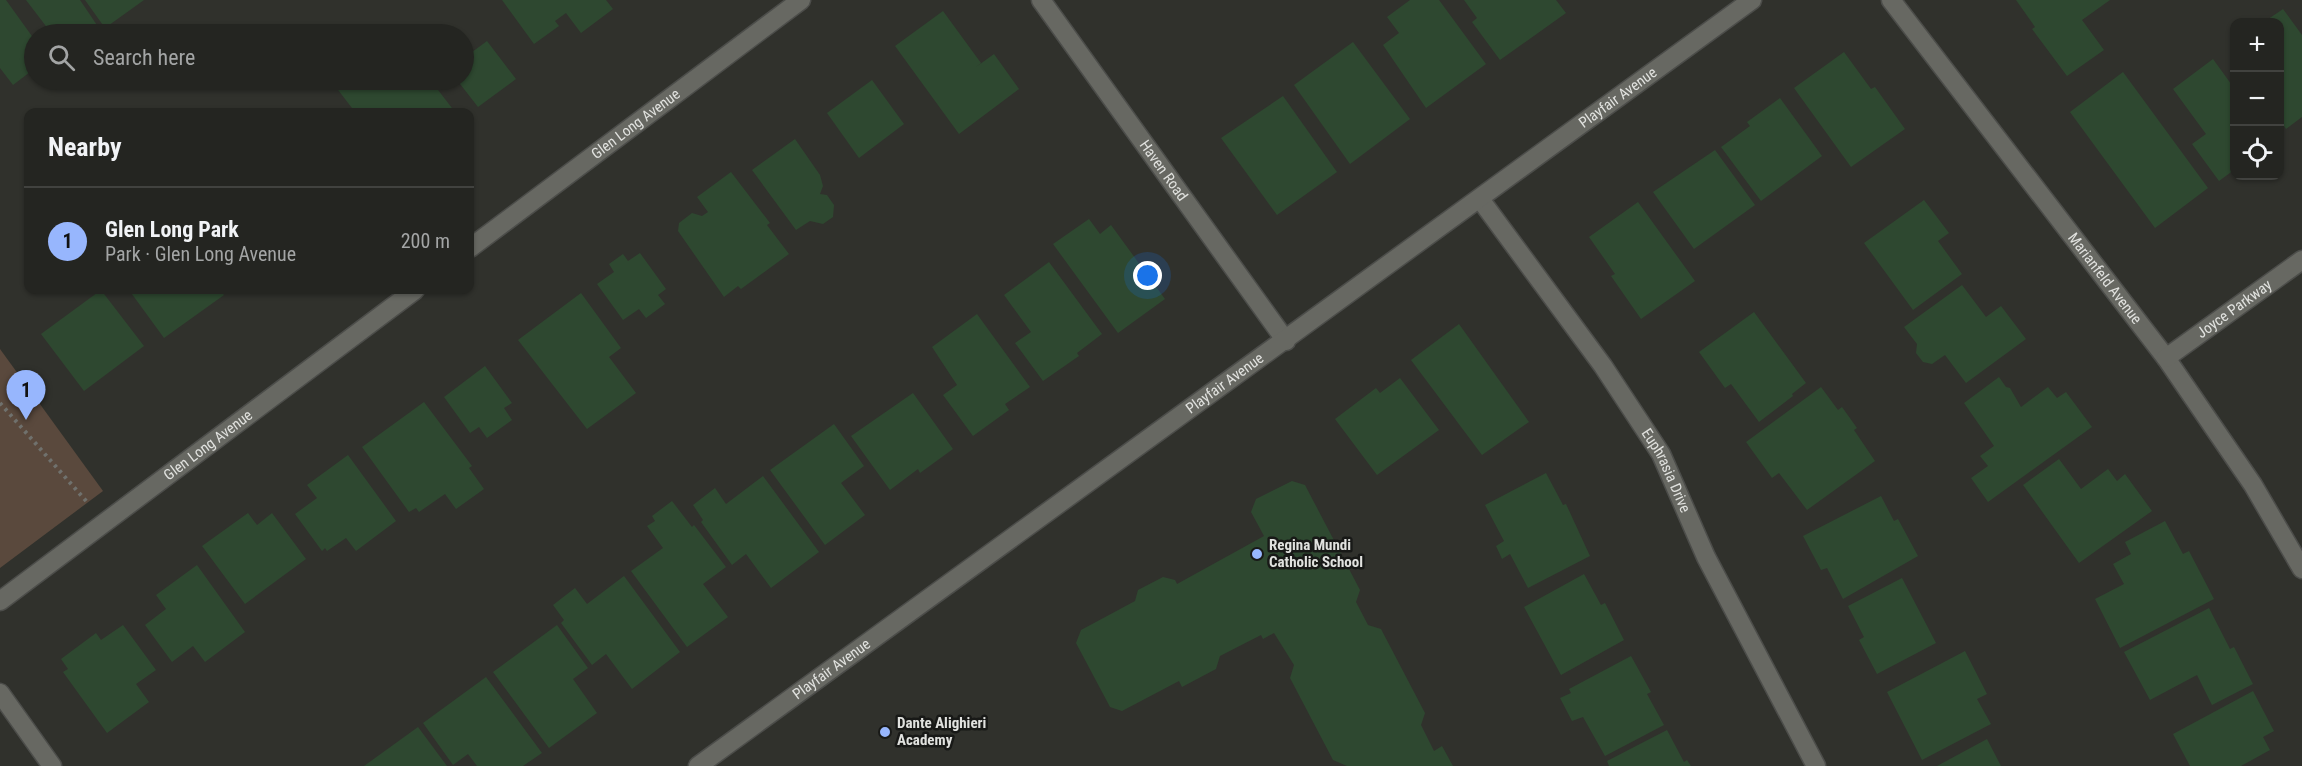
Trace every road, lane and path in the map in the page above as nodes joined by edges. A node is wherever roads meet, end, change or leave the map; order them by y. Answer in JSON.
{"nodes":[{"id":1,"x":801,"y":0,"type":"edge"},
{"id":2,"x":1041,"y":0,"type":"edge"},
{"id":3,"x":1752,"y":0,"type":"edge"},
{"id":4,"x":1891,"y":0,"type":"edge"},
{"id":5,"x":1480,"y":199,"type":"junction"},
{"id":6,"x":474,"y":246,"type":"edge"},
{"id":7,"x":2302,"y":260,"type":"edge"},
{"id":8,"x":410,"y":294,"type":"edge"},
{"id":9,"x":1286,"y":341,"type":"junction"},
{"id":10,"x":2166,"y":358,"type":"junction"},
{"id":11,"x":0,"y":403,"type":"edge"},
{"id":12,"x":105,"y":522,"type":"junction"},
{"id":13,"x":2302,"y":569,"type":"edge"},
{"id":14,"x":0,"y":602,"type":"edge"},
{"id":15,"x":0,"y":693,"type":"edge"},
{"id":16,"x":52,"y":766,"type":"edge"},
{"id":17,"x":698,"y":766,"type":"edge"},
{"id":18,"x":1816,"y":766,"type":"edge"}],
"edges":[{"from":1,"to":6,"type":"street","name":"Glen Long Avenue"},
{"from":2,"to":9,"type":"street","name":"Haven Road"},
{"from":3,"to":5,"type":"street","name":"Playfair Avenue"},
{"from":4,"to":10,"type":"street","name":"Marianfeld Avenue"},
{"from":5,"to":9,"type":"street","name":"Playfair Avenue"},
{"from":5,"to":18,"type":"street","name":"Euphrasia Drive"},
{"from":7,"to":10,"type":"street","name":"Joyce Parkway"},
{"from":8,"to":12,"type":"street","name":"Glen Long Avenue"},
{"from":9,"to":17,"type":"street","name":"Playfair Avenue"},
{"from":10,"to":13,"type":"street","name":"Marianfeld Avenue"},
{"from":11,"to":12,"type":"path"},
{"from":12,"to":14,"type":"street","name":"Glen Long Avenue"},
{"from":15,"to":16,"type":"street"}]}
